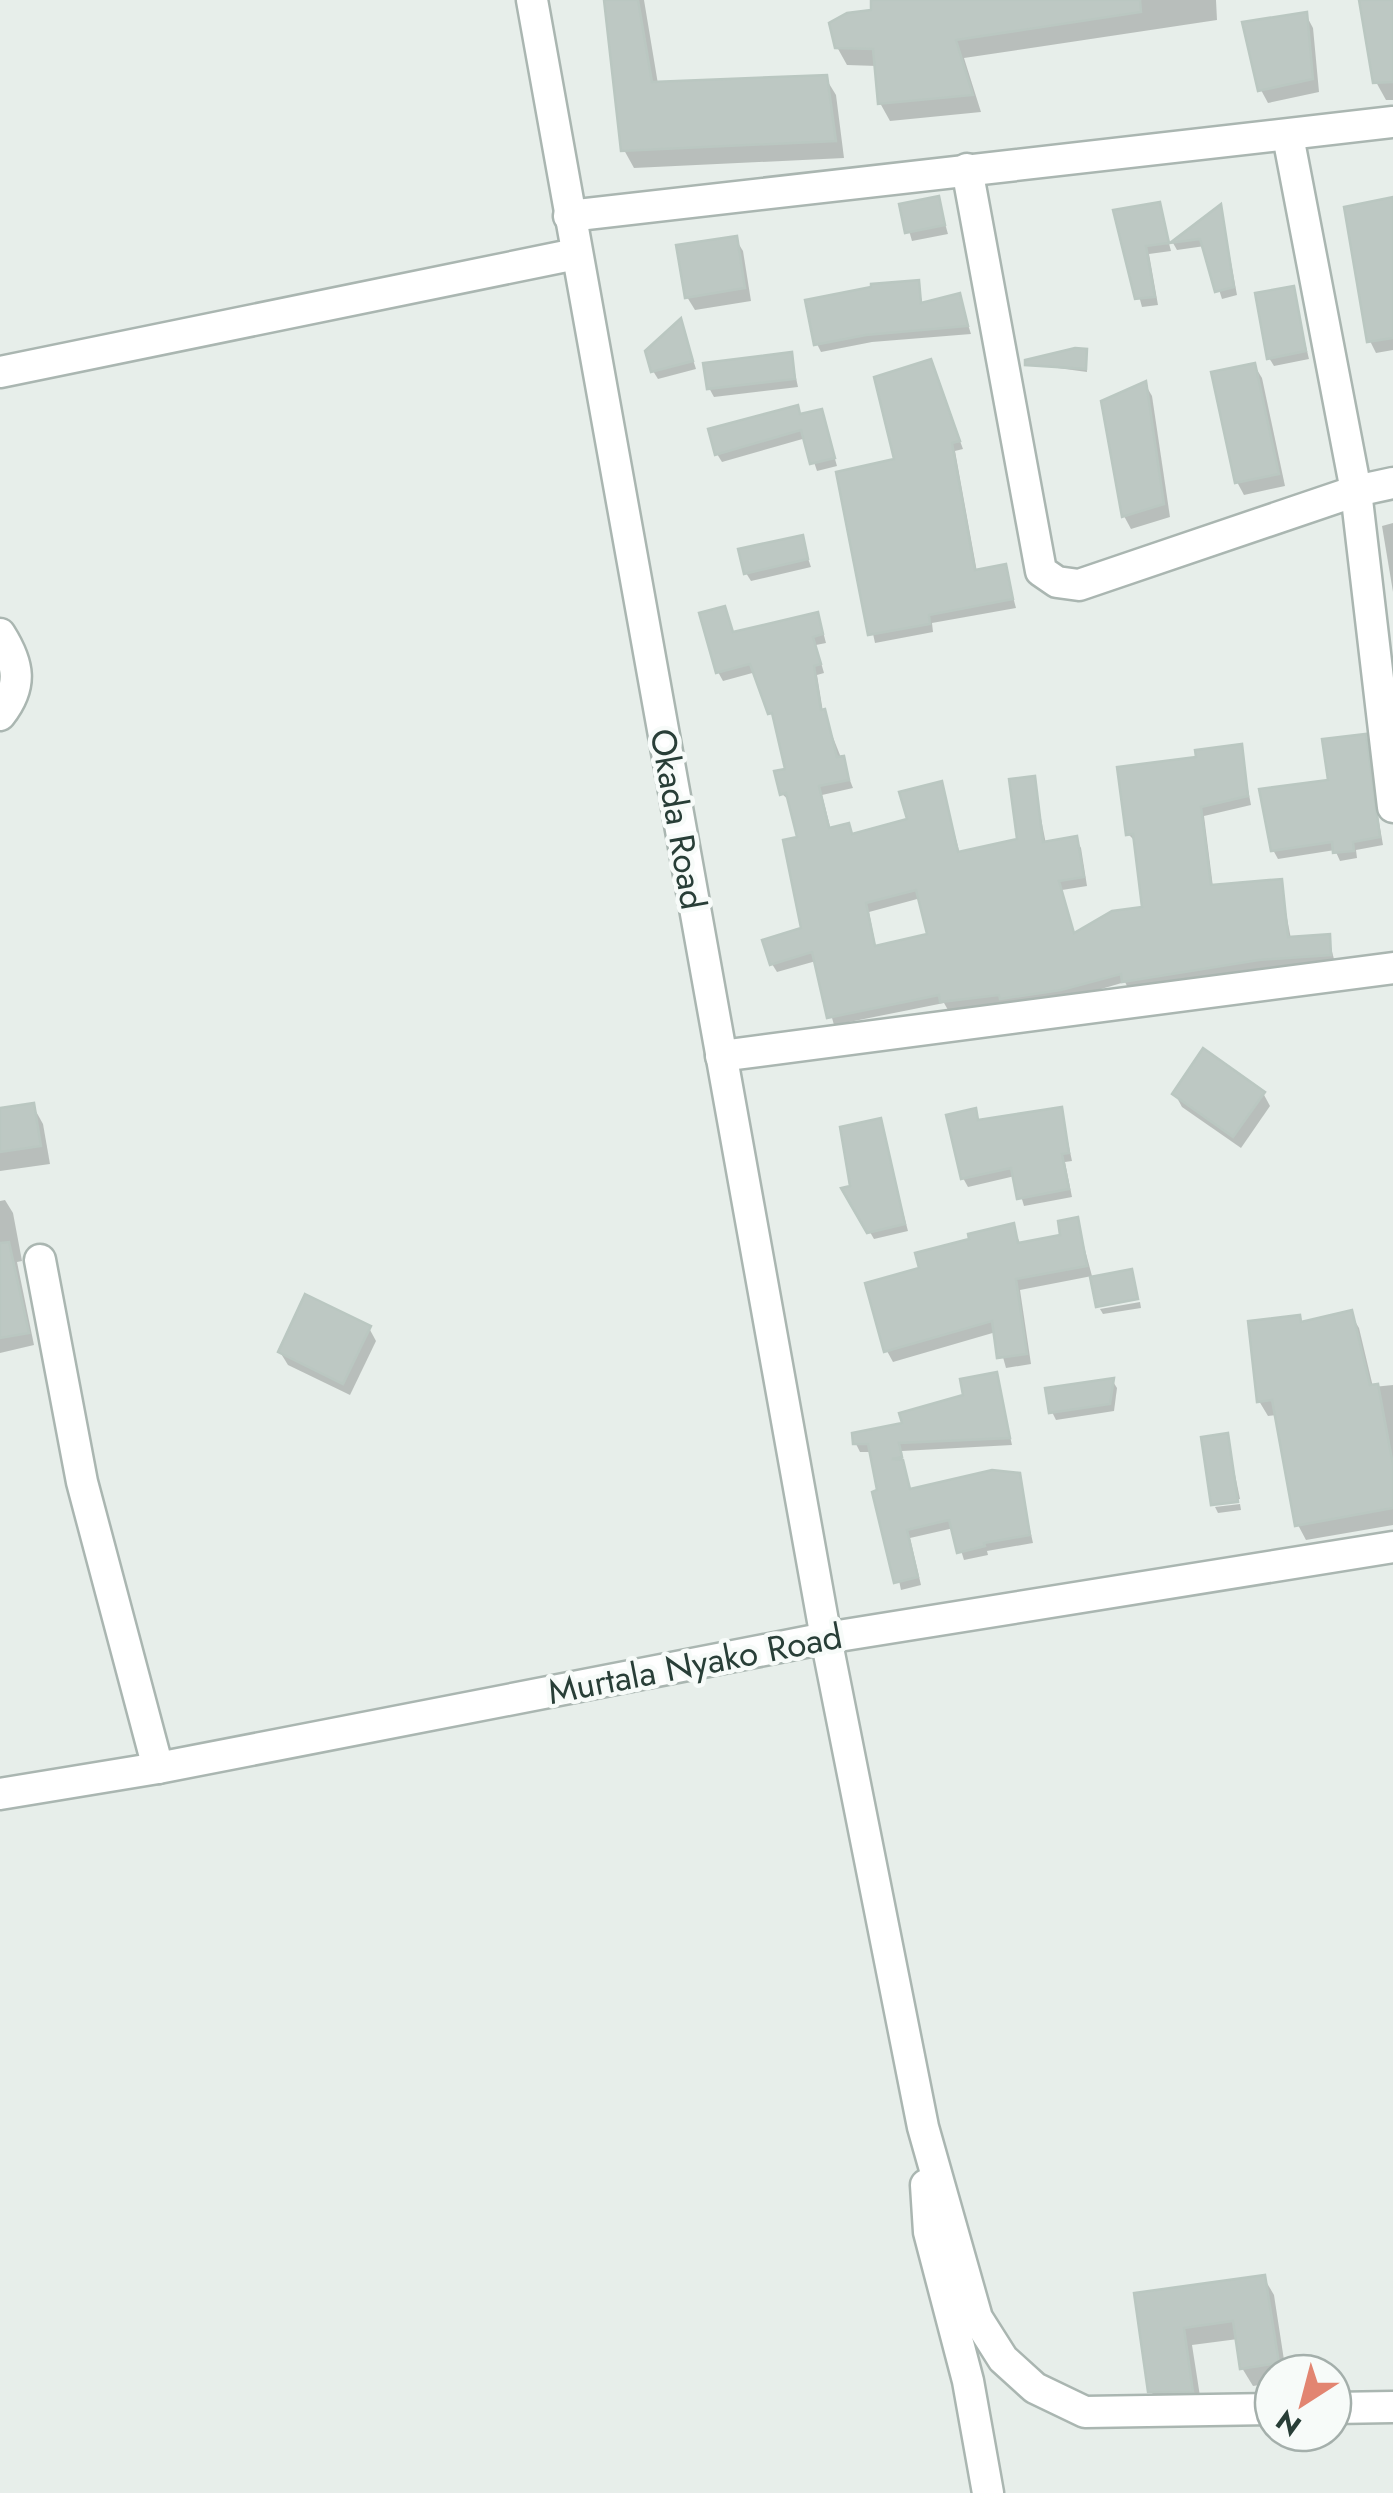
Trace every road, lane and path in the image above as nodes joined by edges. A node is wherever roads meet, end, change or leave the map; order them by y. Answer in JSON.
{"nodes":[{"id":1,"x":532,"y":0,"type":"edge"},
{"id":2,"x":1393,"y":122,"type":"edge"},
{"id":3,"x":1288,"y":136,"type":"junction"},
{"id":4,"x":967,"y":170,"type":"junction"},
{"id":5,"x":569,"y":216,"type":"junction"},
{"id":6,"x":576,"y":254,"type":"junction"},
{"id":7,"x":0,"y":372,"type":"edge"},
{"id":8,"x":1393,"y":483,"type":"edge"},
{"id":9,"x":1356,"y":491,"type":"junction"},
{"id":10,"x":0,"y":634,"type":"edge"},
{"id":11,"x":0,"y":715,"type":"edge"},
{"id":12,"x":1393,"y":806,"type":"edge"},
{"id":13,"x":1393,"y":968,"type":"edge"},
{"id":14,"x":721,"y":1056,"type":"junction"},
{"id":15,"x":40,"y":1260,"type":"dead end"},
{"id":16,"x":1393,"y":1547,"type":"edge"},
{"id":17,"x":826,"y":1638,"type":"junction"},
{"id":18,"x":158,"y":1768,"type":"junction"},
{"id":19,"x":0,"y":1794,"type":"edge"},
{"id":20,"x":923,"y":2127,"type":"junction"},
{"id":21,"x":1393,"y":2407,"type":"edge"},
{"id":22,"x":1353,"y":2408,"type":"edge"},
{"id":23,"x":1253,"y":2409,"type":"edge"},
{"id":24,"x":988,"y":2493,"type":"edge"}],
"edges":[{"from":1,"to":5,"type":"street","name":"Okada Road"},
{"from":2,"to":3,"type":"street"},
{"from":3,"to":4,"type":"street"},
{"from":3,"to":9,"type":"street"},
{"from":4,"to":5,"type":"street"},
{"from":4,"to":9,"type":"street"},
{"from":5,"to":6,"type":"street","name":"Okada Road"},
{"from":6,"to":7,"type":"street"},
{"from":6,"to":14,"type":"street","name":"Okada Road"},
{"from":8,"to":9,"type":"street"},
{"from":9,"to":12,"type":"street"},
{"from":10,"to":11,"type":"street"},
{"from":13,"to":14,"type":"street"},
{"from":14,"to":17,"type":"street","name":"Okada Road"},
{"from":15,"to":18,"type":"street"},
{"from":16,"to":17,"type":"street","name":"Murtala Nyako Road"},
{"from":17,"to":18,"type":"street","name":"Murtala Nyako Road"},
{"from":17,"to":20,"type":"street","name":"Okada Road"},
{"from":18,"to":19,"type":"street","name":"Murtala Nyako Road"},
{"from":20,"to":23,"type":"street"},
{"from":20,"to":24,"type":"street"},
{"from":21,"to":22,"type":"street"}]}
